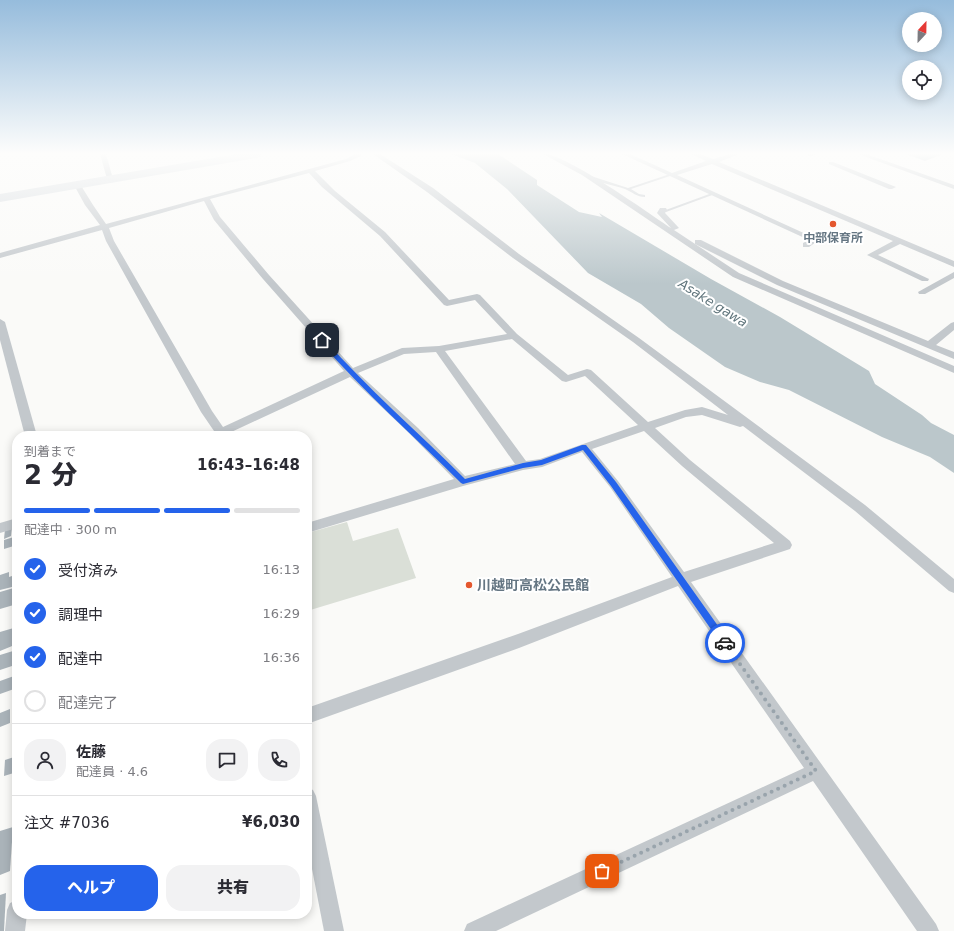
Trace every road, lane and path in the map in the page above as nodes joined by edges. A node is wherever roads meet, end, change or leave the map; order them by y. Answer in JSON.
{"nodes":[{"id":1,"x":85,"y":197,"type":"edge"},
{"id":2,"x":338,"y":197,"type":"edge"},
{"id":3,"x":440,"y":197,"type":"edge"},
{"id":4,"x":620,"y":197,"type":"edge"},
{"id":5,"x":702,"y":197,"type":"edge"},
{"id":6,"x":721,"y":197,"type":"edge"},
{"id":7,"x":797,"y":197,"type":"edge"},
{"id":8,"x":206,"y":198,"type":"joint"},
{"id":9,"x":664,"y":210,"type":"joint"},
{"id":10,"x":104,"y":226,"type":"junction"},
{"id":11,"x":673,"y":231,"type":"junction"},
{"id":12,"x":899,"y":241,"type":"junction"},
{"id":13,"x":806,"y":245,"type":"dead end"},
{"id":14,"x":0,"y":256,"type":"edge"},
{"id":15,"x":954,"y":264,"type":"edge"},
{"id":16,"x":954,"y":275,"type":"edge"},
{"id":17,"x":925,"y":279,"type":"dead end"},
{"id":18,"x":922,"y":292,"type":"dead end"},
{"id":19,"x":0,"y":322,"type":"edge"},
{"id":20,"x":954,"y":324,"type":"edge"},
{"id":21,"x":514,"y":336,"type":"junction"},
{"id":22,"x":929,"y":345,"type":"junction"},
{"id":23,"x":439,"y":349,"type":"junction"},
{"id":24,"x":4,"y":353,"type":"edge"},
{"id":25,"x":954,"y":356,"type":"edge"},
{"id":26,"x":954,"y":370,"type":"edge"},
{"id":27,"x":350,"y":372,"type":"junction"},
{"id":28,"x":647,"y":427,"type":"junction"},
{"id":29,"x":29,"y":431,"type":"edge"},
{"id":30,"x":216,"y":431,"type":"edge"},
{"id":31,"x":226,"y":431,"type":"edge"},
{"id":32,"x":759,"y":433,"type":"junction"},
{"id":33,"x":584,"y":447,"type":"junction"},
{"id":34,"x":523,"y":466,"type":"junction"},
{"id":35,"x":463,"y":482,"type":"junction"},
{"id":36,"x":12,"y":524,"type":"edge"},
{"id":37,"x":312,"y":527,"type":"edge"},
{"id":38,"x":0,"y":528,"type":"edge"},
{"id":39,"x":681,"y":579,"type":"junction"},
{"id":40,"x":954,"y":587,"type":"edge"},
{"id":41,"x":312,"y":714,"type":"edge"},
{"id":42,"x":816,"y":771,"type":"junction"},
{"id":43,"x":312,"y":821,"type":"edge"},
{"id":44,"x":17,"y":919,"type":"edge"},
{"id":45,"x":16,"y":931,"type":"edge"},
{"id":46,"x":334,"y":931,"type":"edge"},
{"id":47,"x":474,"y":931,"type":"edge"},
{"id":48,"x":929,"y":931,"type":"edge"}],
"edges":[{"from":1,"to":10,"type":"street"},
{"from":2,"to":21,"type":"street"},
{"from":3,"to":32,"type":"street"},
{"from":4,"to":11,"type":"street"},
{"from":5,"to":9,"type":"lane"},
{"from":6,"to":13,"type":"street"},
{"from":7,"to":12,"type":"street"},
{"from":8,"to":10,"type":"street"},
{"from":8,"to":27,"type":"street"},
{"from":9,"to":11,"type":"street"},
{"from":10,"to":14,"type":"street"},
{"from":10,"to":30,"type":"street"},
{"from":11,"to":22,"type":"street"},
{"from":11,"to":26,"type":"street"},
{"from":12,"to":15,"type":"street"},
{"from":12,"to":17,"type":"street"},
{"from":16,"to":18,"type":"street"},
{"from":19,"to":24,"type":"street"},
{"from":20,"to":22,"type":"street"},
{"from":21,"to":23,"type":"street"},
{"from":21,"to":28,"type":"street"},
{"from":22,"to":25,"type":"street"},
{"from":23,"to":27,"type":"street"},
{"from":23,"to":34,"type":"street"},
{"from":24,"to":29,"type":"street"},
{"from":27,"to":31,"type":"street"},
{"from":27,"to":35,"type":"street"},
{"from":28,"to":32,"type":"street"},
{"from":28,"to":33,"type":"street"},
{"from":28,"to":39,"type":"street"},
{"from":32,"to":40,"type":"street"},
{"from":33,"to":34,"type":"street"},
{"from":33,"to":39,"type":"street"},
{"from":34,"to":35,"type":"street"},
{"from":35,"to":37,"type":"street"},
{"from":36,"to":38,"type":"street"},
{"from":39,"to":41,"type":"street"},
{"from":39,"to":42,"type":"street"},
{"from":42,"to":47,"type":"street"},
{"from":42,"to":48,"type":"street"},
{"from":43,"to":46,"type":"street"},
{"from":44,"to":45,"type":"street"}]}
